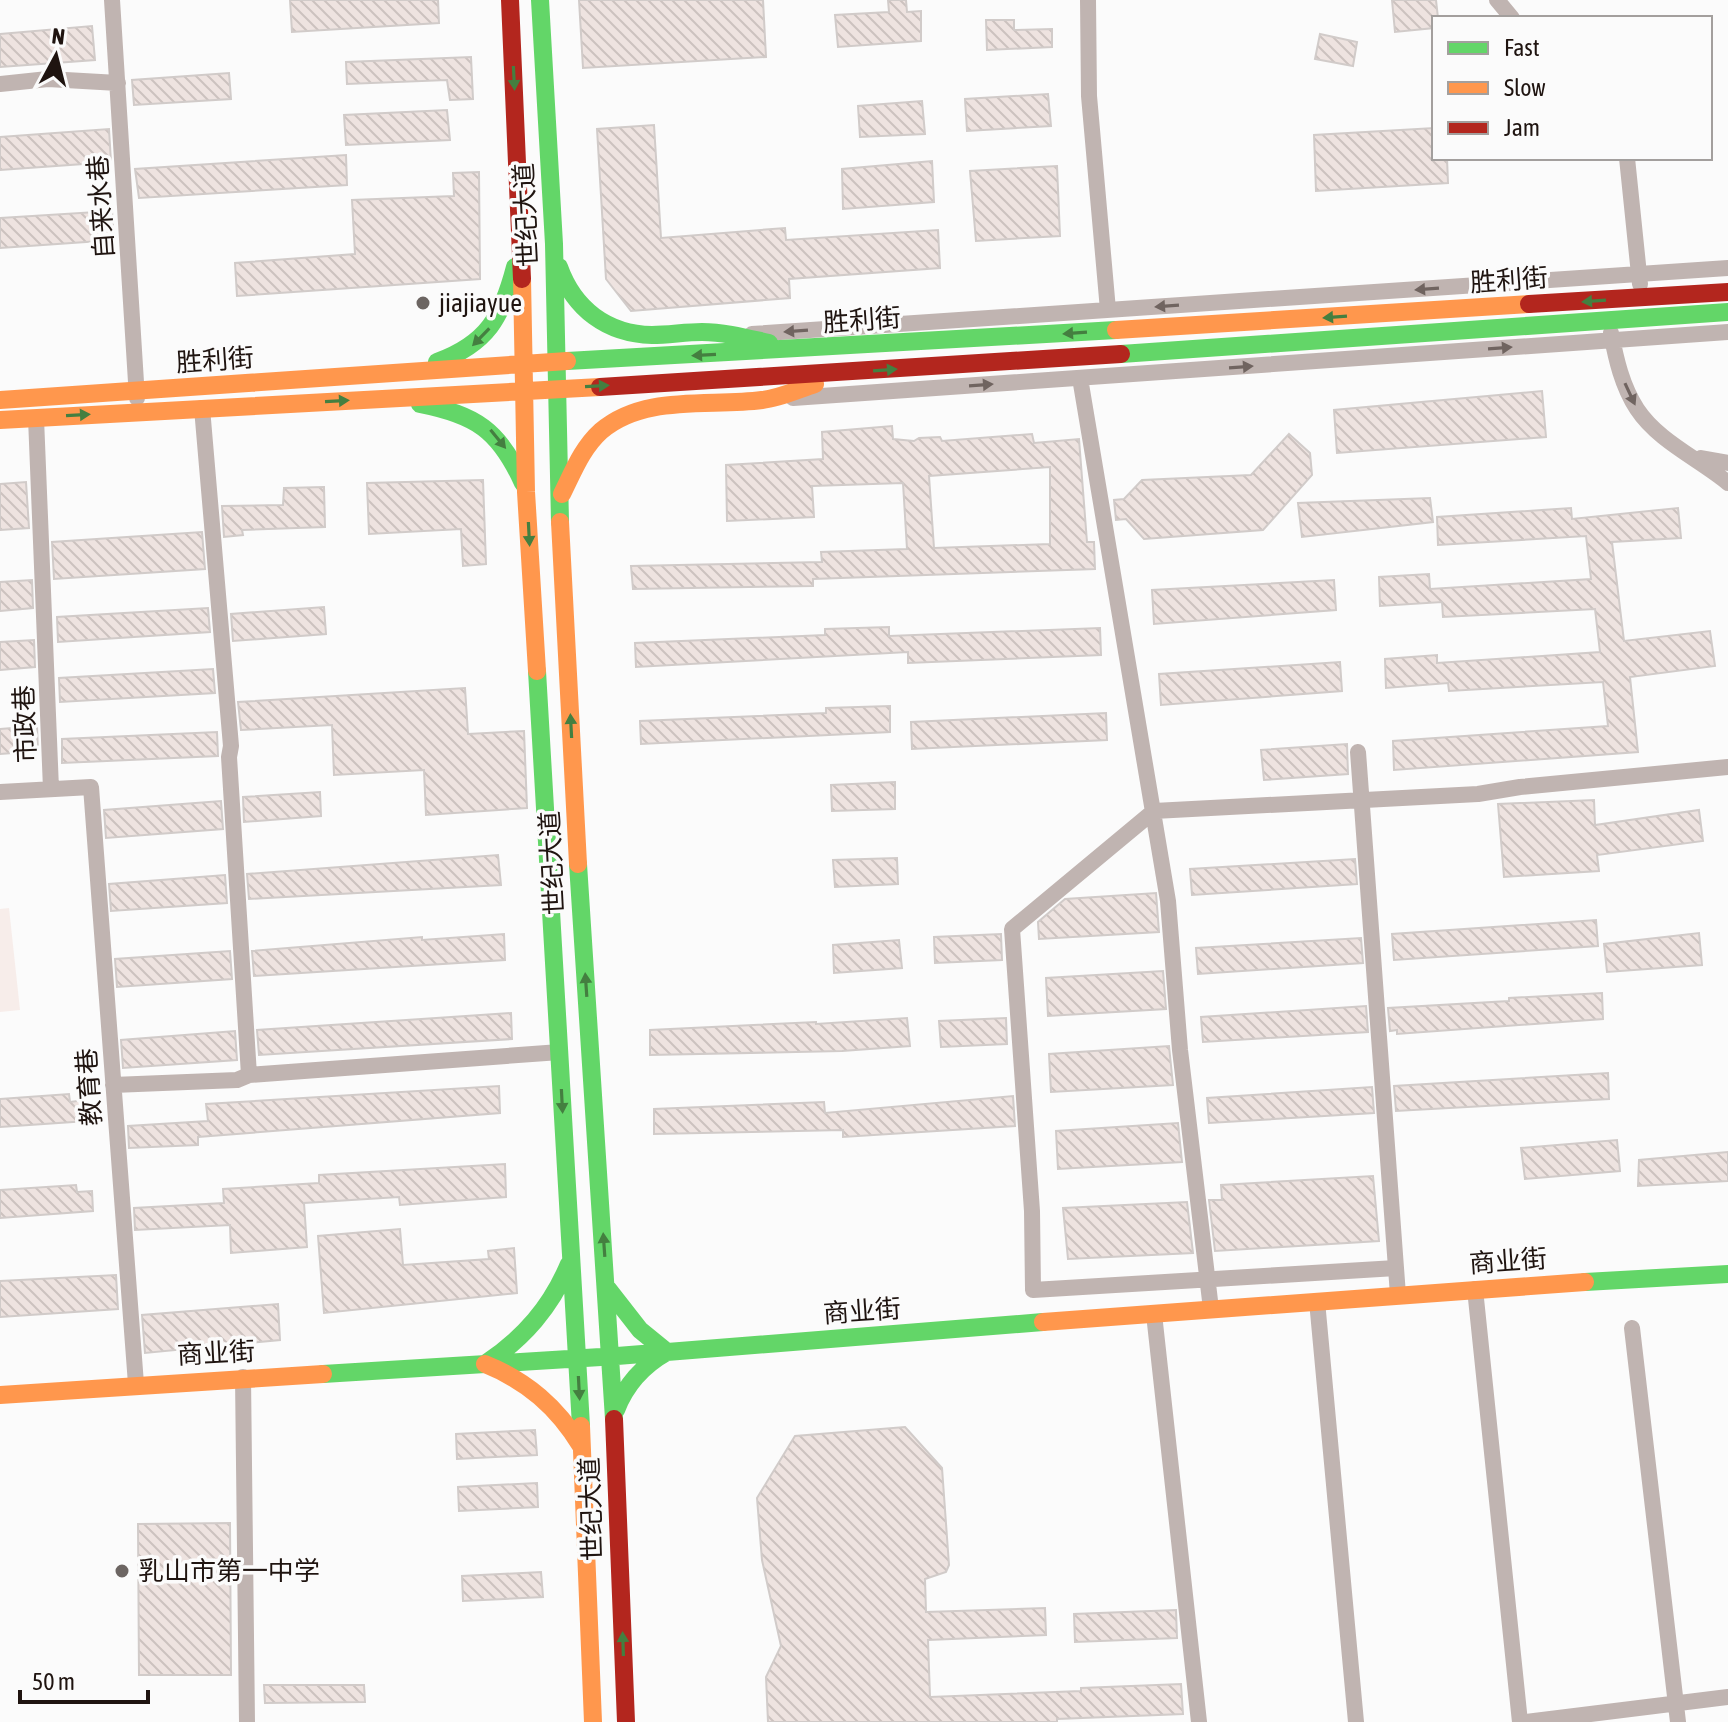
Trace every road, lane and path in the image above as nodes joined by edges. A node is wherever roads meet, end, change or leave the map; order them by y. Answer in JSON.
{"nodes":[{"id":1,"x":112,"y":0,"type":"edge"},
{"id":2,"x":510,"y":0,"type":"edge"},
{"id":3,"x":540,"y":0,"type":"edge"},
{"id":4,"x":1088,"y":0,"type":"edge"},
{"id":5,"x":1497,"y":0,"type":"edge"},
{"id":6,"x":1510,"y":16,"type":"edge"},
{"id":7,"x":118,"y":83,"type":"junction"},
{"id":8,"x":0,"y":84,"type":"edge"},
{"id":9,"x":1627,"y":160,"type":"edge"},
{"id":10,"x":521,"y":241,"type":"junction"},
{"id":11,"x":554,"y":244,"type":"junction"},
{"id":12,"x":1728,"y":268,"type":"edge"},
{"id":13,"x":1640,"y":275,"type":"junction"},
{"id":14,"x":1728,"y":292,"type":"edge"},
{"id":15,"x":1642,"y":298,"type":"junction"},
{"id":16,"x":1108,"y":310,"type":"junction"},
{"id":17,"x":1728,"y":312,"type":"edge"},
{"id":18,"x":1643,"y":318,"type":"junction"},
{"id":19,"x":1608,"y":320,"type":"junction"},
{"id":20,"x":1728,"y":332,"type":"edge"},
{"id":21,"x":734,"y":335,"type":"junction"},
{"id":22,"x":1613,"y":341,"type":"junction"},
{"id":23,"x":798,"y":350,"type":"junction"},
{"id":24,"x":558,"y":361,"type":"junction"},
{"id":25,"x":525,"y":363,"type":"junction"},
{"id":26,"x":849,"y":373,"type":"junction"},
{"id":27,"x":372,"y":374,"type":"junction"},
{"id":28,"x":1080,"y":378,"type":"junction"},
{"id":29,"x":557,"y":388,"type":"junction"},
{"id":30,"x":524,"y":389,"type":"junction"},
{"id":31,"x":137,"y":392,"type":"junction"},
{"id":32,"x":374,"y":399,"type":"junction"},
{"id":33,"x":0,"y":400,"type":"edge"},
{"id":34,"x":764,"y":400,"type":"junction"},
{"id":35,"x":202,"y":408,"type":"junction"},
{"id":36,"x":137,"y":412,"type":"junction"},
{"id":37,"x":36,"y":418,"type":"junction"},
{"id":38,"x":0,"y":420,"type":"edge"},
{"id":39,"x":1692,"y":456,"type":"junction"},
{"id":40,"x":1728,"y":463,"type":"edge"},
{"id":41,"x":1728,"y":483,"type":"edge"},
{"id":42,"x":526,"y":492,"type":"junction"},
{"id":43,"x":559,"y":500,"type":"junction"},
{"id":44,"x":1358,"y":752,"type":"dead end"},
{"id":45,"x":1728,"y":767,"type":"edge"},
{"id":46,"x":51,"y":789,"type":"junction"},
{"id":47,"x":0,"y":792,"type":"edge"},
{"id":48,"x":1363,"y":801,"type":"junction"},
{"id":49,"x":1154,"y":811,"type":"junction"},
{"id":50,"x":560,"y":1052,"type":"junction"},
{"id":51,"x":249,"y":1075,"type":"junction"},
{"id":52,"x":113,"y":1085,"type":"junction"},
{"id":53,"x":572,"y":1256,"type":"junction"},
{"id":54,"x":1396,"y":1268,"type":"junction"},
{"id":55,"x":1728,"y":1274,"type":"edge"},
{"id":56,"x":606,"y":1287,"type":"junction"},
{"id":57,"x":1475,"y":1289,"type":"junction"},
{"id":58,"x":1398,"y":1295,"type":"junction"},
{"id":59,"x":1317,"y":1301,"type":"junction"},
{"id":60,"x":1211,"y":1309,"type":"junction"},
{"id":61,"x":1154,"y":1314,"type":"junction"},
{"id":62,"x":1632,"y":1328,"type":"dead end"},
{"id":63,"x":667,"y":1352,"type":"junction"},
{"id":64,"x":611,"y":1357,"type":"junction"},
{"id":65,"x":485,"y":1364,"type":"junction"},
{"id":66,"x":243,"y":1377,"type":"junction"},
{"id":67,"x":136,"y":1384,"type":"junction"},
{"id":68,"x":0,"y":1395,"type":"edge"},
{"id":69,"x":614,"y":1418,"type":"junction"},
{"id":70,"x":582,"y":1447,"type":"junction"},
{"id":71,"x":1728,"y":1697,"type":"edge"},
{"id":72,"x":1676,"y":1703,"type":"junction"},
{"id":73,"x":247,"y":1722,"type":"edge"},
{"id":74,"x":593,"y":1722,"type":"edge"},
{"id":75,"x":626,"y":1722,"type":"edge"},
{"id":76,"x":1199,"y":1722,"type":"edge"},
{"id":77,"x":1356,"y":1722,"type":"edge"},
{"id":78,"x":1520,"y":1722,"type":"edge"},
{"id":79,"x":1526,"y":1722,"type":"edge"},
{"id":80,"x":1678,"y":1722,"type":"edge"}],
"edges":[{"from":1,"to":7,"type":"street","name":"自来水巷"},
{"from":2,"to":10,"type":"main road","name":"世纪大道","one_way":true},
{"from":3,"to":11,"type":"main road","name":"世纪大道"},
{"from":4,"to":16,"type":"street"},
{"from":5,"to":6,"type":"street"},
{"from":7,"to":8,"type":"street"},
{"from":7,"to":31,"type":"street","name":"自来水巷"},
{"from":9,"to":13,"type":"street"},
{"from":10,"to":25,"type":"main road","name":"世纪大道"},
{"from":10,"to":27,"type":"main road","one_way":true},
{"from":11,"to":21,"type":"main road"},
{"from":11,"to":24,"type":"main road","name":"世纪大道"},
{"from":12,"to":13,"type":"street"},
{"from":13,"to":15,"type":"street"},
{"from":13,"to":16,"type":"street","one_way":true},
{"from":14,"to":15,"type":"main road","name":"胜利街"},
{"from":15,"to":18,"type":"street"},
{"from":15,"to":23,"type":"main road","name":"胜利街","one_way":true},
{"from":16,"to":21,"type":"street","one_way":true},
{"from":17,"to":18,"type":"main road","name":"胜利街"},
{"from":18,"to":19,"type":"main road","name":"胜利街"},
{"from":19,"to":22,"type":"street"},
{"from":26,"to":19,"type":"main road","name":"胜利街","one_way":true},
{"from":20,"to":22,"type":"street"},
{"from":21,"to":23,"type":"main road"},
{"from":28,"to":22,"type":"street","one_way":true},
{"from":22,"to":39,"type":"street","one_way":true},
{"from":23,"to":24,"type":"main road","name":"胜利街","one_way":true},
{"from":24,"to":25,"type":"main road","name":"胜利街"},
{"from":24,"to":29,"type":"main road","name":"世纪大道"},
{"from":25,"to":27,"type":"main road","name":"胜利街"},
{"from":25,"to":30,"type":"main road","name":"世纪大道"},
{"from":29,"to":26,"type":"main road","name":"胜利街","one_way":true},
{"from":26,"to":34,"type":"main road"},
{"from":27,"to":31,"type":"main road","name":"胜利街"},
{"from":34,"to":28,"type":"street","one_way":true},
{"from":28,"to":49,"type":"street"},
{"from":29,"to":30,"type":"main road","name":"胜利街"},
{"from":29,"to":43,"type":"main road","name":"世纪大道"},
{"from":30,"to":32,"type":"main road","name":"胜利街"},
{"from":30,"to":42,"type":"main road","name":"世纪大道"},
{"from":31,"to":33,"type":"main road","name":"胜利街"},
{"from":31,"to":36,"type":"street","name":"自来水巷"},
{"from":35,"to":32,"type":"main road","name":"胜利街","one_way":true},
{"from":32,"to":42,"type":"main road","one_way":true},
{"from":34,"to":43,"type":"main road"},
{"from":35,"to":36,"type":"main road","name":"胜利街"},
{"from":35,"to":51,"type":"street"},
{"from":37,"to":36,"type":"main road","name":"胜利街","one_way":true},
{"from":37,"to":38,"type":"main road","name":"胜利街"},
{"from":37,"to":46,"type":"street","name":"市政巷"},
{"from":39,"to":40,"type":"street"},
{"from":39,"to":41,"type":"street"},
{"from":42,"to":50,"type":"main road","name":"世纪大道","one_way":true},
{"from":56,"to":43,"type":"main road","name":"世纪大道","one_way":true},
{"from":44,"to":48,"type":"street"},
{"from":45,"to":48,"type":"street"},
{"from":46,"to":47,"type":"street"},
{"from":46,"to":52,"type":"street","name":"教育巷"},
{"from":48,"to":49,"type":"street"},
{"from":48,"to":54,"type":"street"},
{"from":49,"to":54,"type":"street"},
{"from":49,"to":60,"type":"street"},
{"from":50,"to":51,"type":"street"},
{"from":50,"to":53,"type":"main road","name":"世纪大道","one_way":true},
{"from":51,"to":52,"type":"street"},
{"from":52,"to":67,"type":"street","name":"教育巷"},
{"from":53,"to":65,"type":"main road"},
{"from":53,"to":70,"type":"main road","name":"世纪大道","one_way":true},
{"from":54,"to":58,"type":"street"},
{"from":55,"to":57,"type":"main road","name":"商业街"},
{"from":56,"to":63,"type":"main road"},
{"from":56,"to":64,"type":"main road","name":"世纪大道"},
{"from":57,"to":58,"type":"main road","name":"商业街"},
{"from":57,"to":78,"type":"street"},
{"from":58,"to":59,"type":"main road","name":"商业街"},
{"from":59,"to":60,"type":"main road","name":"商业街"},
{"from":59,"to":77,"type":"street"},
{"from":60,"to":61,"type":"main road","name":"商业街"},
{"from":61,"to":63,"type":"main road","name":"商业街"},
{"from":61,"to":76,"type":"street"},
{"from":62,"to":72,"type":"street"},
{"from":63,"to":64,"type":"main road","name":"商业街"},
{"from":63,"to":69,"type":"main road"},
{"from":64,"to":65,"type":"main road","name":"商业街"},
{"from":64,"to":69,"type":"main road","name":"世纪大道"},
{"from":65,"to":66,"type":"main road","name":"商业街"},
{"from":65,"to":70,"type":"main road"},
{"from":66,"to":67,"type":"main road","name":"商业街"},
{"from":66,"to":73,"type":"street"},
{"from":67,"to":68,"type":"main road","name":"商业街"},
{"from":75,"to":69,"type":"main road","name":"世纪大道","one_way":true},
{"from":70,"to":74,"type":"main road","name":"世纪大道"},
{"from":71,"to":72,"type":"street"},
{"from":72,"to":79,"type":"street"},
{"from":72,"to":80,"type":"street"}]}
